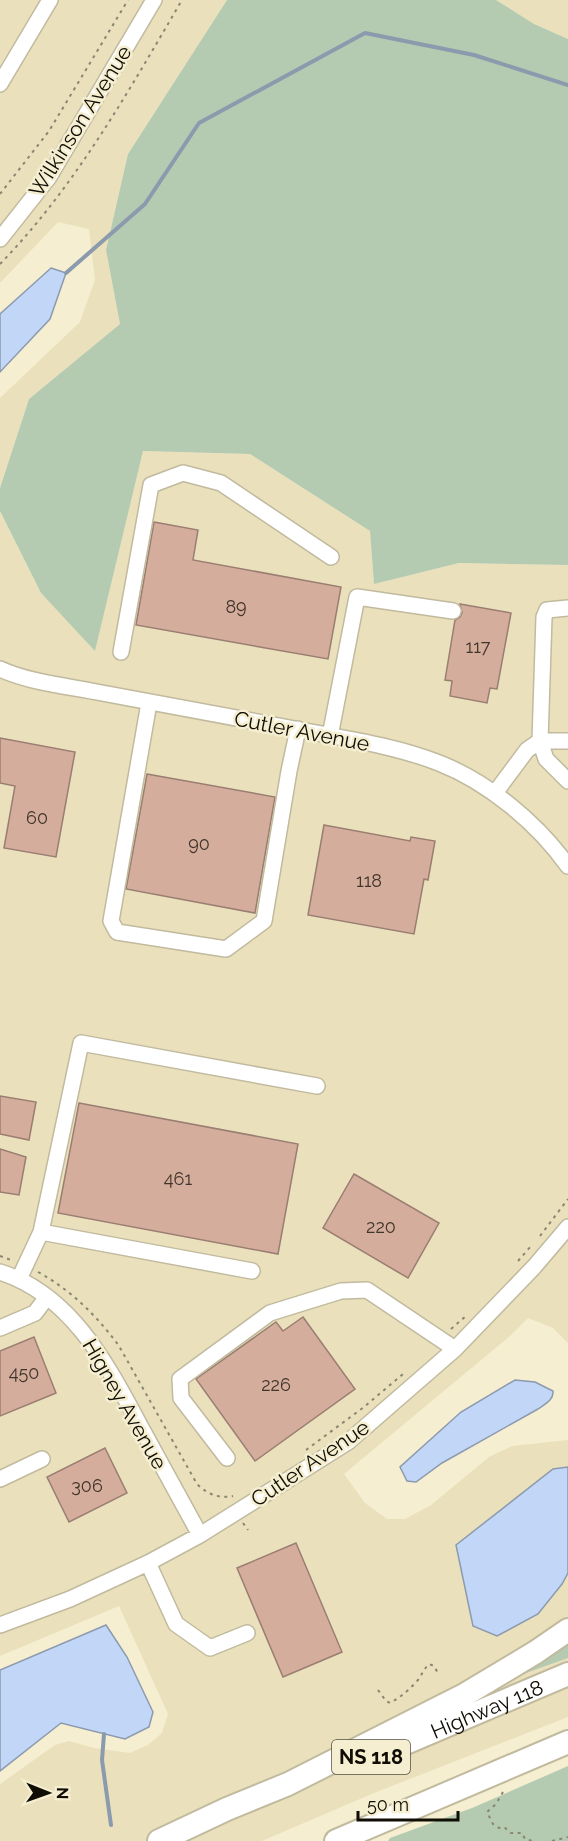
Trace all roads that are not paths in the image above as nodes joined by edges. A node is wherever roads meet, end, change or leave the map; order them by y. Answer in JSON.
{"nodes":[{"id":1,"x":50,"y":0,"type":"edge"},
{"id":2,"x":154,"y":0,"type":"edge"},
{"id":3,"x":0,"y":84,"type":"edge"},
{"id":4,"x":0,"y":239,"type":"edge"},
{"id":5,"x":331,"y":557,"type":"dead end"},
{"id":6,"x":568,"y":608,"type":"edge"},
{"id":7,"x":453,"y":611,"type":"dead end"},
{"id":8,"x":121,"y":652,"type":"dead end"},
{"id":9,"x":0,"y":669,"type":"edge"},
{"id":10,"x":149,"y":703,"type":"junction"},
{"id":11,"x":298,"y":729,"type":"junction"},
{"id":12,"x":330,"y":736,"type":"junction"},
{"id":13,"x":540,"y":741,"type":"junction"},
{"id":14,"x":568,"y":741,"type":"edge"},
{"id":15,"x":568,"y":781,"type":"edge"},
{"id":16,"x":495,"y":793,"type":"junction"},
{"id":17,"x":568,"y":866,"type":"edge"},
{"id":18,"x":317,"y":1086,"type":"dead end"},
{"id":19,"x":568,"y":1227,"type":"edge"},
{"id":20,"x":41,"y":1232,"type":"junction"},
{"id":21,"x":252,"y":1271,"type":"dead end"},
{"id":22,"x":0,"y":1272,"type":"edge"},
{"id":23,"x":22,"y":1273,"type":"junction"},
{"id":24,"x":47,"y":1298,"type":"junction"},
{"id":25,"x":0,"y":1328,"type":"edge"},
{"id":26,"x":455,"y":1349,"type":"junction"},
{"id":27,"x":227,"y":1458,"type":"dead end"},
{"id":28,"x":42,"y":1459,"type":"dead end"},
{"id":29,"x":0,"y":1479,"type":"edge"},
{"id":30,"x":200,"y":1535,"type":"junction"},
{"id":31,"x":148,"y":1563,"type":"junction"},
{"id":32,"x":0,"y":1625,"type":"edge"},
{"id":33,"x":568,"y":1630,"type":"edge"},
{"id":34,"x":247,"y":1633,"type":"dead end"},
{"id":35,"x":568,"y":1674,"type":"edge"},
{"id":36,"x":568,"y":1742,"type":"edge"},
{"id":37,"x":159,"y":1841,"type":"edge"},
{"id":38,"x":174,"y":1841,"type":"edge"},
{"id":39,"x":336,"y":1841,"type":"edge"}],
"edges":[{"from":1,"to":3,"type":"street"},
{"from":2,"to":4,"type":"street","name":"Wilkinson Avenue"},
{"from":5,"to":8,"type":"street"},
{"from":6,"to":13,"type":"street"},
{"from":7,"to":12,"type":"street"},
{"from":9,"to":10,"type":"street","name":"Cutler Avenue"},
{"from":10,"to":11,"type":"street","name":"Cutler Avenue"},
{"from":10,"to":11,"type":"street"},
{"from":11,"to":12,"type":"street","name":"Cutler Avenue"},
{"from":12,"to":16,"type":"street","name":"Cutler Avenue"},
{"from":13,"to":14,"type":"street"},
{"from":13,"to":15,"type":"street"},
{"from":13,"to":16,"type":"street"},
{"from":16,"to":17,"type":"street","name":"Cutler Avenue"},
{"from":18,"to":20,"type":"street"},
{"from":19,"to":26,"type":"street","name":"Cutler Avenue"},
{"from":20,"to":21,"type":"street"},
{"from":20,"to":23,"type":"street"},
{"from":22,"to":23,"type":"street","name":"Higney Avenue"},
{"from":23,"to":24,"type":"street","name":"Higney Avenue"},
{"from":24,"to":25,"type":"street"},
{"from":24,"to":30,"type":"street","name":"Higney Avenue"},
{"from":26,"to":27,"type":"street"},
{"from":26,"to":30,"type":"street","name":"Cutler Avenue"},
{"from":28,"to":29,"type":"street"},
{"from":30,"to":31,"type":"street","name":"Cutler Avenue"},
{"from":31,"to":32,"type":"street","name":"Cutler Avenue"},
{"from":31,"to":34,"type":"street"},
{"from":33,"to":37,"type":"highway"},
{"from":35,"to":38,"type":"highway","name":"Highway 118","number":"NS 118"},
{"from":36,"to":39,"type":"highway"}]}
